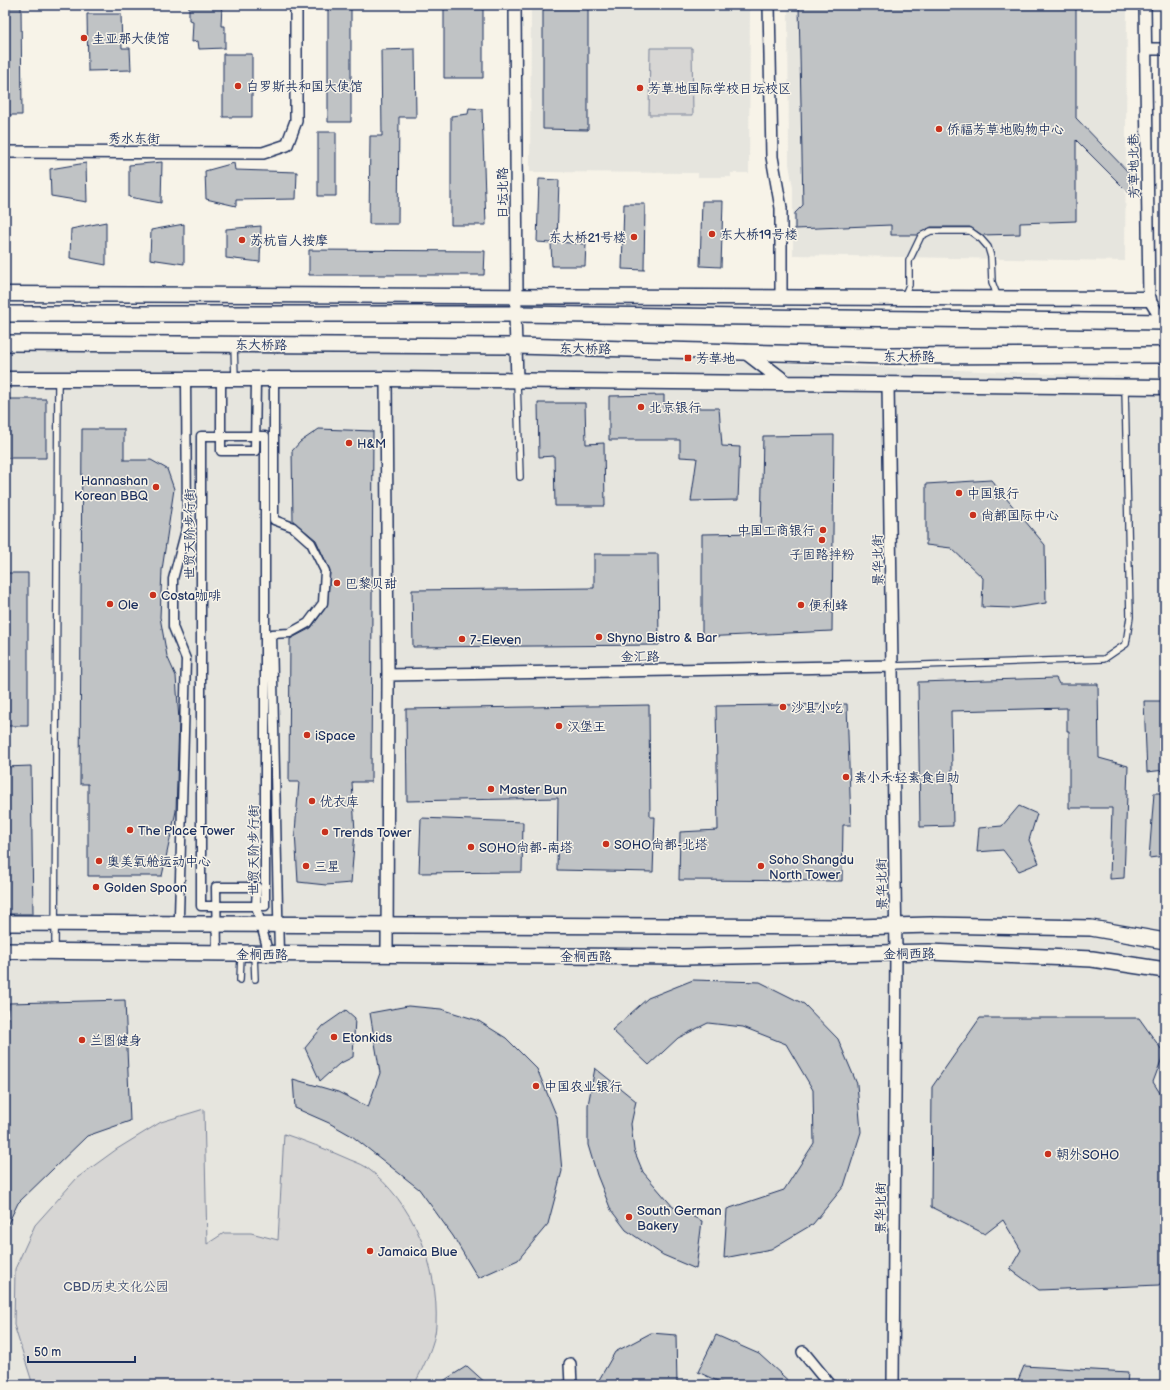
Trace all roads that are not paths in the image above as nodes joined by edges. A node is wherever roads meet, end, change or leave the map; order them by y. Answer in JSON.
{"nodes":[{"id":1,"x":296,"y":5,"type":"edge"},
{"id":2,"x":515,"y":5,"type":"edge"},
{"id":3,"x":769,"y":5,"type":"edge"},
{"id":4,"x":1145,"y":5,"type":"edge"},
{"id":5,"x":1146,"y":49,"type":"junction"},
{"id":6,"x":1165,"y":49,"type":"edge"},
{"id":7,"x":5,"y":152,"type":"edge"},
{"id":8,"x":5,"y":294,"type":"edge"},
{"id":9,"x":517,"y":295,"type":"junction"},
{"id":10,"x":781,"y":297,"type":"junction"},
{"id":11,"x":904,"y":297,"type":"junction"},
{"id":12,"x":998,"y":298,"type":"junction"},
{"id":13,"x":1149,"y":299,"type":"junction"},
{"id":14,"x":5,"y":314,"type":"edge"},
{"id":15,"x":515,"y":314,"type":"junction"},
{"id":16,"x":1164,"y":322,"type":"edge"},
{"id":17,"x":5,"y":342,"type":"edge"},
{"id":18,"x":234,"y":344,"type":"junction"},
{"id":19,"x":516,"y":346,"type":"junction"},
{"id":20,"x":746,"y":352,"type":"junction"},
{"id":21,"x":1165,"y":355,"type":"edge"},
{"id":22,"x":5,"y":379,"type":"edge"},
{"id":23,"x":58,"y":379,"type":"junction"},
{"id":24,"x":186,"y":379,"type":"junction"},
{"id":25,"x":228,"y":379,"type":"junction"},
{"id":26,"x":256,"y":379,"type":"junction"},
{"id":27,"x":274,"y":379,"type":"junction"},
{"id":28,"x":386,"y":380,"type":"junction"},
{"id":29,"x":518,"y":380,"type":"junction"},
{"id":30,"x":785,"y":382,"type":"junction"},
{"id":31,"x":888,"y":383,"type":"junction"},
{"id":32,"x":1125,"y":387,"type":"junction"},
{"id":33,"x":1165,"y":387,"type":"edge"},
{"id":34,"x":221,"y":436,"type":"junction"},
{"id":35,"x":256,"y":436,"type":"junction"},
{"id":36,"x":520,"y":477,"type":"dead end"},
{"id":37,"x":892,"y":666,"type":"junction"},
{"id":38,"x":388,"y":675,"type":"junction"},
{"id":39,"x":216,"y":906,"type":"junction"},
{"id":40,"x":256,"y":906,"type":"junction"},
{"id":41,"x":179,"y":916,"type":"dead end"},
{"id":42,"x":5,"y":923,"type":"edge"},
{"id":43,"x":55,"y":923,"type":"junction"},
{"id":44,"x":217,"y":924,"type":"junction"},
{"id":45,"x":261,"y":924,"type":"junction"},
{"id":46,"x":278,"y":924,"type":"junction"},
{"id":47,"x":387,"y":925,"type":"junction"},
{"id":48,"x":895,"y":926,"type":"junction"},
{"id":49,"x":1165,"y":941,"type":"edge"},
{"id":50,"x":5,"y":951,"type":"edge"},
{"id":51,"x":55,"y":953,"type":"junction"},
{"id":52,"x":896,"y":953,"type":"junction"},
{"id":53,"x":217,"y":954,"type":"junction"},
{"id":54,"x":261,"y":954,"type":"junction"},
{"id":55,"x":387,"y":955,"type":"junction"},
{"id":56,"x":1165,"y":970,"type":"edge"},
{"id":57,"x":255,"y":979,"type":"dead end"},
{"id":58,"x":240,"y":980,"type":"dead end"},
{"id":59,"x":802,"y":1352,"type":"dead end"},
{"id":60,"x":570,"y":1364,"type":"dead end"},
{"id":61,"x":571,"y":1385,"type":"edge"},
{"id":62,"x":830,"y":1385,"type":"edge"},
{"id":63,"x":893,"y":1385,"type":"edge"}],
"edges":[{"from":1,"to":7,"type":"street","name":"秀水东街"},
{"from":2,"to":9,"type":"street","name":"日坛北路"},
{"from":3,"to":10,"type":"street"},
{"from":4,"to":5,"type":"street","name":"芳草地北巷"},
{"from":5,"to":6,"type":"street"},
{"from":5,"to":13,"type":"street","name":"芳草地北巷"},
{"from":8,"to":9,"type":"street"},
{"from":9,"to":10,"type":"street"},
{"from":9,"to":15,"type":"street","name":"日坛北路"},
{"from":10,"to":11,"type":"street"},
{"from":11,"to":12,"type":"street"},
{"from":11,"to":12,"type":"lane"},
{"from":12,"to":13,"type":"street"},
{"from":13,"to":16,"type":"street"},
{"from":14,"to":15,"type":"main road"},
{"from":15,"to":16,"type":"main road"},
{"from":15,"to":19,"type":"street","name":"日坛北路"},
{"from":17,"to":18,"type":"main road","name":"东大桥路"},
{"from":18,"to":19,"type":"main road","name":"东大桥路"},
{"from":18,"to":25,"type":"lane"},
{"from":19,"to":20,"type":"main road","name":"东大桥路"},
{"from":19,"to":29,"type":"street","name":"日坛北路"},
{"from":20,"to":21,"type":"main road","name":"东大桥路"},
{"from":20,"to":30,"type":"street"},
{"from":22,"to":23,"type":"street"},
{"from":23,"to":24,"type":"street"},
{"from":23,"to":43,"type":"lane"},
{"from":24,"to":25,"type":"street"},
{"from":24,"to":41,"type":"street"},
{"from":25,"to":26,"type":"street"},
{"from":25,"to":34,"type":"street"},
{"from":26,"to":27,"type":"street"},
{"from":26,"to":35,"type":"street"},
{"from":27,"to":28,"type":"street"},
{"from":27,"to":46,"type":"street"},
{"from":28,"to":29,"type":"street"},
{"from":28,"to":38,"type":"street"},
{"from":29,"to":30,"type":"street"},
{"from":29,"to":36,"type":"lane"},
{"from":30,"to":31,"type":"street"},
{"from":31,"to":32,"type":"street"},
{"from":31,"to":37,"type":"street","name":"景华北街"},
{"from":32,"to":33,"type":"street"},
{"from":32,"to":37,"type":"lane"},
{"from":34,"to":35,"type":"street","name":"世贸天阶步行街"},
{"from":34,"to":35,"type":"street"},
{"from":34,"to":39,"type":"street","name":"世贸天阶步行街"},
{"from":35,"to":40,"type":"street","name":"世贸天阶步行街"},
{"from":37,"to":38,"type":"street","name":"金汇路"},
{"from":37,"to":48,"type":"street","name":"景华北街"},
{"from":38,"to":47,"type":"street"},
{"from":39,"to":40,"type":"street","name":"世贸天阶步行街"},
{"from":39,"to":40,"type":"street"},
{"from":39,"to":44,"type":"street"},
{"from":40,"to":45,"type":"street"},
{"from":42,"to":43,"type":"main road","name":"金桐西路"},
{"from":43,"to":44,"type":"main road","name":"金桐西路"},
{"from":43,"to":51,"type":"lane"},
{"from":44,"to":45,"type":"main road","name":"金桐西路"},
{"from":44,"to":53,"type":"street"},
{"from":45,"to":46,"type":"main road","name":"金桐西路"},
{"from":45,"to":54,"type":"street"},
{"from":46,"to":47,"type":"main road","name":"金桐西路"},
{"from":46,"to":54,"type":"street"},
{"from":47,"to":48,"type":"main road","name":"金桐西路"},
{"from":47,"to":55,"type":"street"},
{"from":48,"to":49,"type":"main road","name":"金桐西路"},
{"from":48,"to":52,"type":"street","name":"景华北街"},
{"from":50,"to":51,"type":"main road","name":"金桐西路"},
{"from":51,"to":53,"type":"main road","name":"金桐西路"},
{"from":52,"to":55,"type":"main road","name":"金桐西路"},
{"from":52,"to":56,"type":"main road","name":"金桐西路"},
{"from":52,"to":63,"type":"street","name":"景华北街"},
{"from":53,"to":54,"type":"main road","name":"金桐西路"},
{"from":54,"to":55,"type":"main road","name":"金桐西路"},
{"from":54,"to":57,"type":"lane"},
{"from":54,"to":58,"type":"lane"},
{"from":59,"to":62,"type":"street"},
{"from":60,"to":61,"type":"street"}]}
